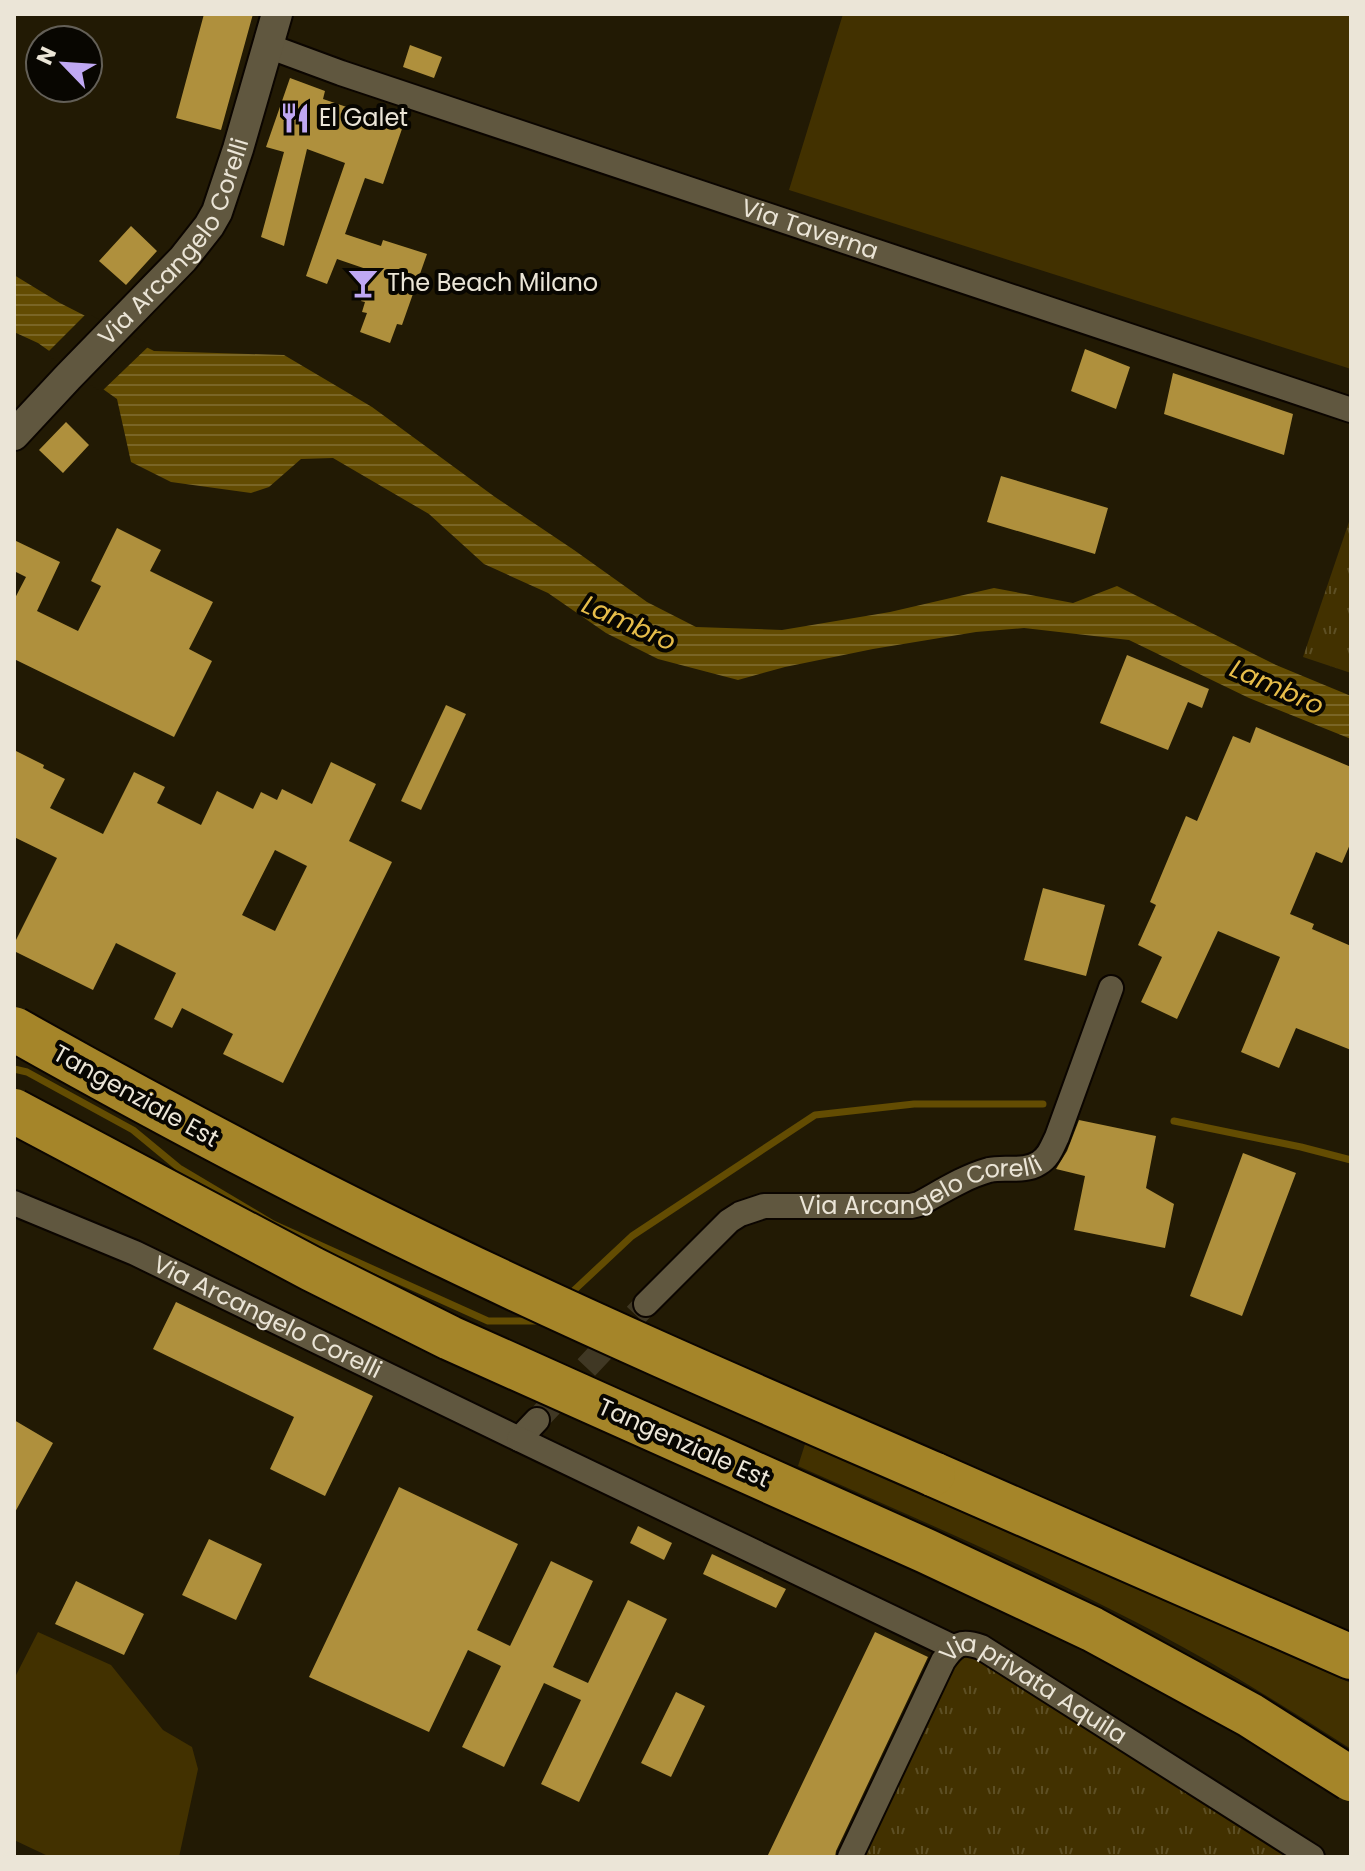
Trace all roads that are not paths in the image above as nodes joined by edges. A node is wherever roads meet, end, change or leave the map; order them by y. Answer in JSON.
{"nodes":[{"id":1,"x":277,"y":14,"type":"edge"},
{"id":2,"x":268,"y":46,"type":"junction"},
{"id":3,"x":1351,"y":410,"type":"edge"},
{"id":4,"x":14,"y":435,"type":"edge"},
{"id":5,"x":1111,"y":988,"type":"dead end"},
{"id":6,"x":14,"y":1029,"type":"edge"},
{"id":7,"x":14,"y":1111,"type":"edge"},
{"id":8,"x":14,"y":1203,"type":"edge"},
{"id":9,"x":646,"y":1304,"type":"tunnel mouth"},
{"id":10,"x":537,"y":1420,"type":"tunnel mouth"},
{"id":11,"x":519,"y":1439,"type":"junction"},
{"id":12,"x":933,"y":1474,"type":"junction"},
{"id":13,"x":1351,"y":1625,"type":"edge"},
{"id":14,"x":953,"y":1647,"type":"junction"},
{"id":15,"x":1351,"y":1657,"type":"edge"},
{"id":16,"x":1351,"y":1779,"type":"edge"},
{"id":17,"x":850,"y":1857,"type":"edge"},
{"id":18,"x":1312,"y":1857,"type":"edge"}],
"edges":[{"from":1,"to":2,"type":"street","name":"Via Arcangelo Corelli"},
{"from":2,"to":3,"type":"street","name":"Via Taverna"},
{"from":2,"to":4,"type":"street","name":"Via Arcangelo Corelli"},
{"from":5,"to":9,"type":"street","name":"Via Arcangelo Corelli"},
{"from":6,"to":12,"type":"highway","name":"Tangenziale Est","bridge":true},
{"from":7,"to":16,"type":"highway","name":"Tangenziale Est","bridge":true},
{"from":8,"to":11,"type":"street","name":"Via Arcangelo Corelli"},
{"from":10,"to":11,"type":"street"},
{"from":11,"to":14,"type":"street","name":"Via Arcangelo Corelli"},
{"from":12,"to":13,"type":"highway"},
{"from":12,"to":15,"type":"highway","name":"Tangenziale Est"},
{"from":14,"to":17,"type":"street","name":"Via privata Aquila"},
{"from":14,"to":18,"type":"street","name":"Via privata Aquila"}]}
